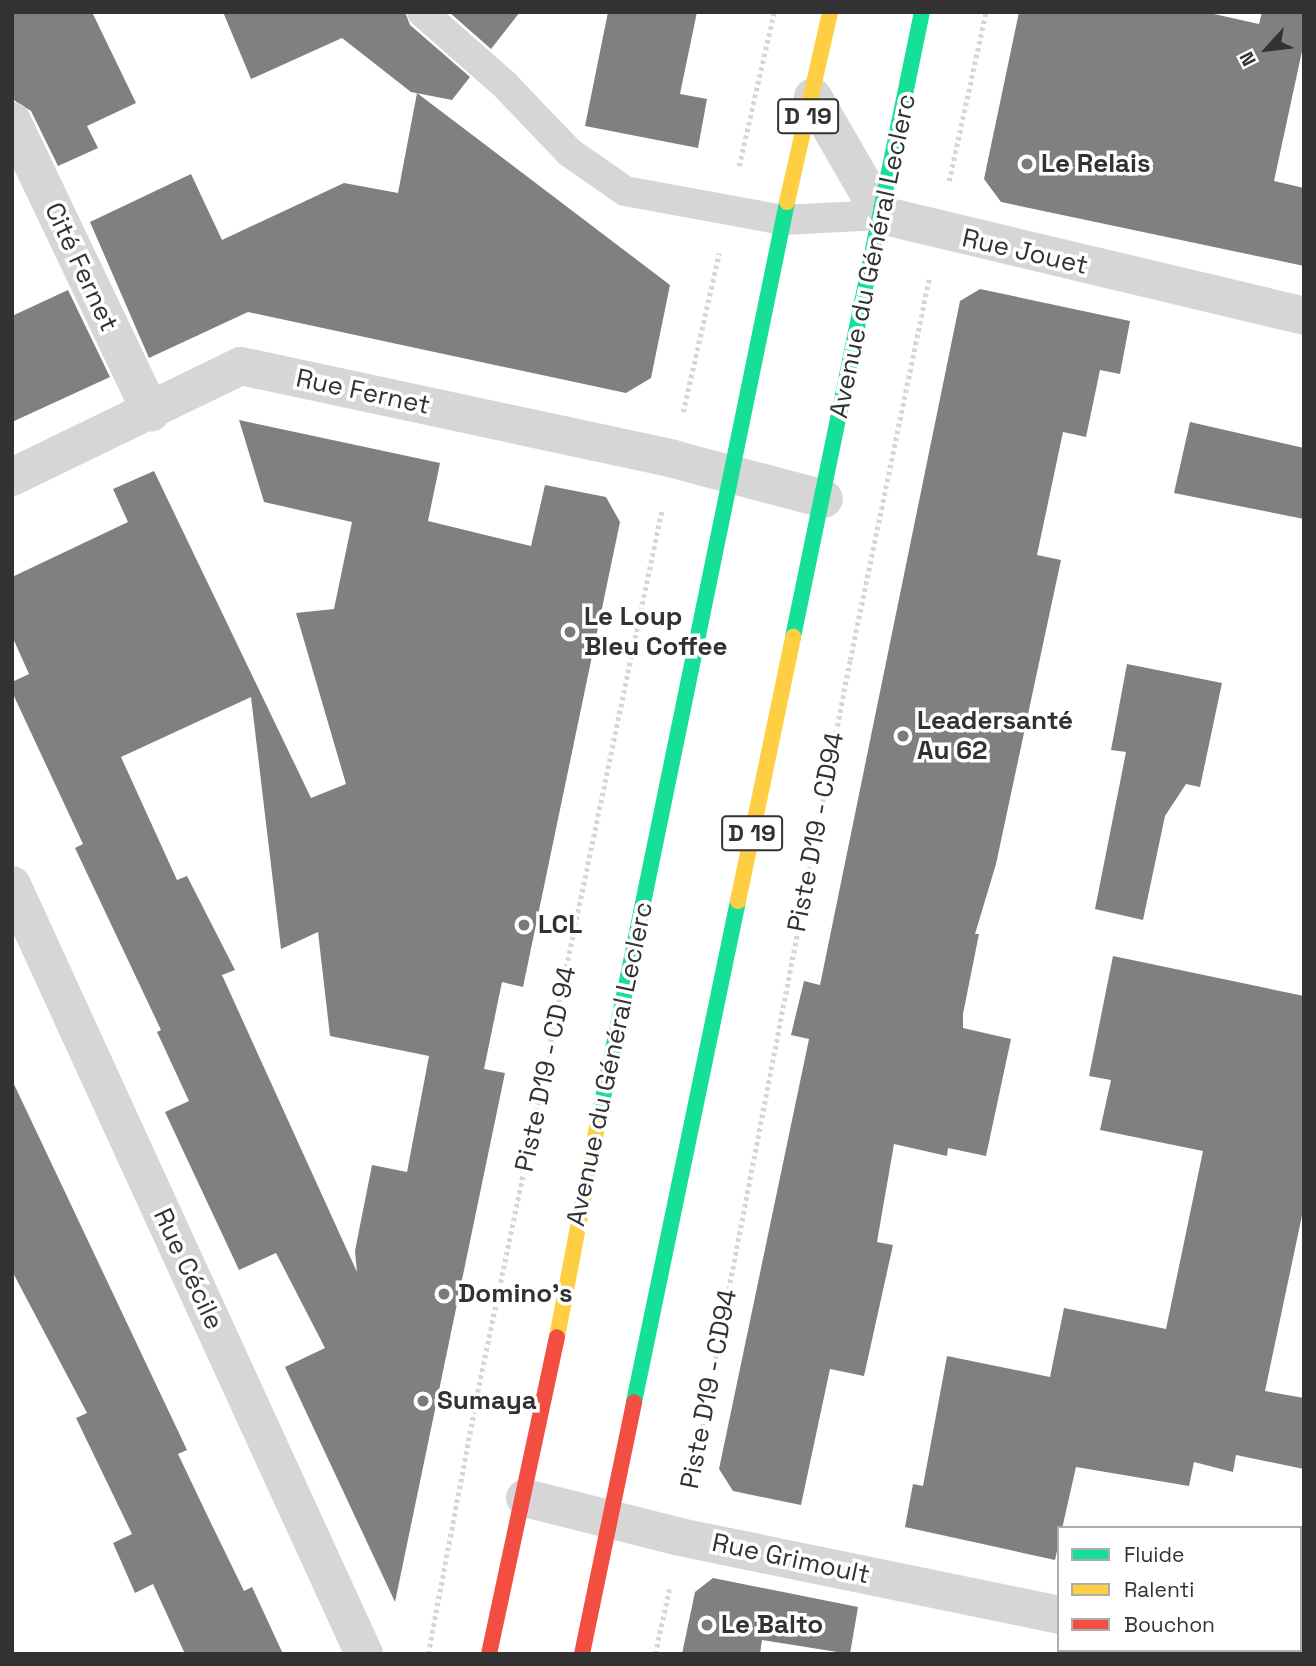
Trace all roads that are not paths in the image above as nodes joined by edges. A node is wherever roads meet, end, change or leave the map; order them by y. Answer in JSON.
{"nodes":[{"id":1,"x":422,"y":12,"type":"edge"},
{"id":2,"x":830,"y":12,"type":"edge"},
{"id":3,"x":922,"y":12,"type":"edge"},
{"id":4,"x":813,"y":97,"type":"junction"},
{"id":5,"x":12,"y":121,"type":"edge"},
{"id":6,"x":881,"y":215,"type":"junction"},
{"id":7,"x":783,"y":220,"type":"junction"},
{"id":8,"x":1304,"y":316,"type":"edge"},
{"id":9,"x":150,"y":413,"type":"junction"},
{"id":10,"x":732,"y":475,"type":"junction"},
{"id":11,"x":12,"y":477,"type":"edge"},
{"id":12,"x":824,"y":499,"type":"junction"},
{"id":13,"x":12,"y":885,"type":"edge"},
{"id":14,"x":524,"y":1498,"type":"junction"},
{"id":15,"x":612,"y":1518,"type":"junction"},
{"id":16,"x":1057,"y":1615,"type":"edge"},
{"id":17,"x":1304,"y":1646,"type":"edge"},
{"id":18,"x":364,"y":1654,"type":"edge"},
{"id":19,"x":489,"y":1654,"type":"edge"},
{"id":20,"x":582,"y":1654,"type":"edge"},
{"id":21,"x":1302,"y":1654,"type":"edge"}],
"edges":[{"from":1,"to":7,"type":"lane"},
{"from":2,"to":4,"type":"main road","name":"Avenue du Général Leclerc","number":"D 19"},
{"from":3,"to":6,"type":"main road","name":"Avenue du Général Leclerc","number":"D 19"},
{"from":4,"to":6,"type":"street"},
{"from":4,"to":7,"type":"main road","name":"Avenue du Général Leclerc","number":"D 19"},
{"from":5,"to":9,"type":"street","name":"Cité Fernet"},
{"from":6,"to":7,"type":"lane"},
{"from":6,"to":8,"type":"street","name":"Rue Jouet"},
{"from":6,"to":12,"type":"main road","name":"Avenue du Général Leclerc","number":"D 19"},
{"from":7,"to":10,"type":"main road","name":"Avenue du Général Leclerc","number":"D 19"},
{"from":9,"to":10,"type":"street","name":"Rue Fernet"},
{"from":9,"to":11,"type":"street","name":"Rue Fernet"},
{"from":10,"to":12,"type":"street"},
{"from":10,"to":14,"type":"main road","name":"Avenue du Général Leclerc","number":"D 19"},
{"from":12,"to":15,"type":"main road","name":"Avenue du Général Leclerc","number":"D 19"},
{"from":13,"to":18,"type":"street","name":"Rue Cécile"},
{"from":14,"to":15,"type":"street","name":"Rue Grimoult"},
{"from":14,"to":19,"type":"main road","name":"Avenue du Général Leclerc","number":"D 19"},
{"from":15,"to":16,"type":"street","name":"Rue Grimoult"},
{"from":15,"to":20,"type":"main road","name":"Avenue du Général Leclerc","number":"D 19"},
{"from":17,"to":21,"type":"street"}]}
